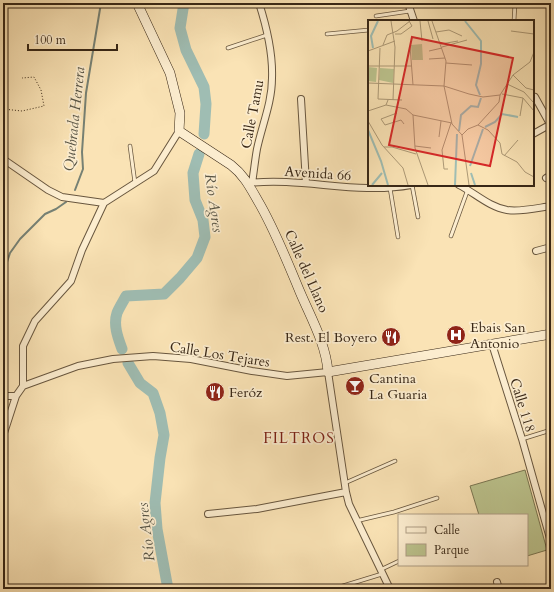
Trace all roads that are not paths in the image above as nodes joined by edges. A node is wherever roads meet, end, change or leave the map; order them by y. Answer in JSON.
{"nodes":[{"id":1,"x":137,"y":3,"type":"edge"},
{"id":2,"x":260,"y":3,"type":"edge"},
{"id":3,"x":408,"y":3,"type":"edge"},
{"id":4,"x":515,"y":3,"type":"edge"},
{"id":5,"x":412,"y":11,"type":"junction"},
{"id":6,"x":376,"y":16,"type":"dead end"},
{"id":7,"x":414,"y":20,"type":"edge"},
{"id":8,"x":514,"y":20,"type":"edge"},
{"id":9,"x":368,"y":30,"type":"edge"},
{"id":10,"x":269,"y":34,"type":"junction"},
{"id":11,"x":327,"y":34,"type":"dead end"},
{"id":12,"x":228,"y":48,"type":"dead end"},
{"id":13,"x":535,"y":97,"type":"dead end"},
{"id":14,"x":301,"y":99,"type":"dead end"},
{"id":15,"x":551,"y":124,"type":"edge"},
{"id":16,"x":180,"y":131,"type":"junction"},
{"id":17,"x":534,"y":133,"type":"edge"},
{"id":18,"x":130,"y":146,"type":"dead end"},
{"id":19,"x":3,"y":159,"type":"edge"},
{"id":20,"x":250,"y":183,"type":"junction"},
{"id":21,"x":306,"y":183,"type":"junction"},
{"id":22,"x":135,"y":184,"type":"junction"},
{"id":23,"x":404,"y":186,"type":"edge"},
{"id":24,"x":411,"y":186,"type":"edge"},
{"id":25,"x":461,"y":186,"type":"edge"},
{"id":26,"x":390,"y":188,"type":"junction"},
{"id":27,"x":468,"y":189,"type":"junction"},
{"id":28,"x":104,"y":203,"type":"junction"},
{"id":29,"x":551,"y":206,"type":"edge"},
{"id":30,"x":418,"y":217,"type":"dead end"},
{"id":31,"x":451,"y":236,"type":"dead end"},
{"id":32,"x":398,"y":237,"type":"dead end"},
{"id":33,"x":551,"y":248,"type":"edge"},
{"id":34,"x":536,"y":251,"type":"dead end"},
{"id":35,"x":551,"y":334,"type":"edge"},
{"id":36,"x":492,"y":344,"type":"junction"},
{"id":37,"x":328,"y":372,"type":"junction"},
{"id":38,"x":23,"y":386,"type":"junction"},
{"id":39,"x":3,"y":396,"type":"edge"},
{"id":40,"x":16,"y":396,"type":"junction"},
{"id":41,"x":551,"y":430,"type":"edge"},
{"id":42,"x":3,"y":436,"type":"edge"},
{"id":43,"x":522,"y":439,"type":"junction"},
{"id":44,"x":395,"y":461,"type":"dead end"},
{"id":45,"x":344,"y":484,"type":"junction"},
{"id":46,"x":346,"y":492,"type":"junction"},
{"id":47,"x":437,"y":498,"type":"dead end"},
{"id":48,"x":208,"y":514,"type":"dead end"},
{"id":49,"x":356,"y":521,"type":"junction"},
{"id":50,"x":551,"y":542,"type":"edge"},
{"id":51,"x":398,"y":562,"type":"edge"},
{"id":52,"x":381,"y":572,"type":"junction"},
{"id":53,"x":387,"y":588,"type":"edge"},
{"id":54,"x":333,"y":589,"type":"edge"}],
"edges":[{"from":1,"to":16,"type":"main road"},
{"from":2,"to":10,"type":"street","name":"Calle Tamu"},
{"from":3,"to":5,"type":"street"},
{"from":4,"to":8,"type":"lane"},
{"from":5,"to":6,"type":"lane"},
{"from":5,"to":7,"type":"street"},
{"from":9,"to":11,"type":"lane"},
{"from":10,"to":12,"type":"lane"},
{"from":10,"to":20,"type":"street","name":"Calle Tamu"},
{"from":13,"to":15,"type":"street"},
{"from":14,"to":21,"type":"street"},
{"from":15,"to":17,"type":"street"},
{"from":16,"to":20,"type":"main road","name":"Calle del Llano"},
{"from":16,"to":22,"type":"street"},
{"from":18,"to":22,"type":"lane"},
{"from":19,"to":28,"type":"street"},
{"from":20,"to":21,"type":"street","name":"Avenida 66"},
{"from":20,"to":37,"type":"main road","name":"Calle del Llano"},
{"from":21,"to":26,"type":"street","name":"Avenida 66"},
{"from":22,"to":28,"type":"street"},
{"from":23,"to":26,"type":"street","name":"Avenida 66"},
{"from":24,"to":30,"type":"lane"},
{"from":25,"to":27,"type":"street"},
{"from":26,"to":32,"type":"lane"},
{"from":27,"to":29,"type":"street"},
{"from":27,"to":31,"type":"lane"},
{"from":28,"to":38,"type":"street"},
{"from":33,"to":34,"type":"street"},
{"from":35,"to":36,"type":"main road"},
{"from":36,"to":37,"type":"main road"},
{"from":36,"to":43,"type":"street","name":"Calle 118"},
{"from":37,"to":38,"type":"street","name":"Calle Los Tejares"},
{"from":37,"to":45,"type":"street"},
{"from":38,"to":40,"type":"street"},
{"from":39,"to":40,"type":"street"},
{"from":40,"to":42,"type":"street"},
{"from":41,"to":43,"type":"lane"},
{"from":43,"to":50,"type":"street","name":"Calle 118"},
{"from":44,"to":45,"type":"lane"},
{"from":45,"to":46,"type":"street"},
{"from":46,"to":48,"type":"street"},
{"from":46,"to":49,"type":"street"},
{"from":47,"to":49,"type":"lane"},
{"from":49,"to":52,"type":"street"},
{"from":51,"to":52,"type":"lane"},
{"from":52,"to":53,"type":"street"},
{"from":52,"to":54,"type":"lane"}]}
